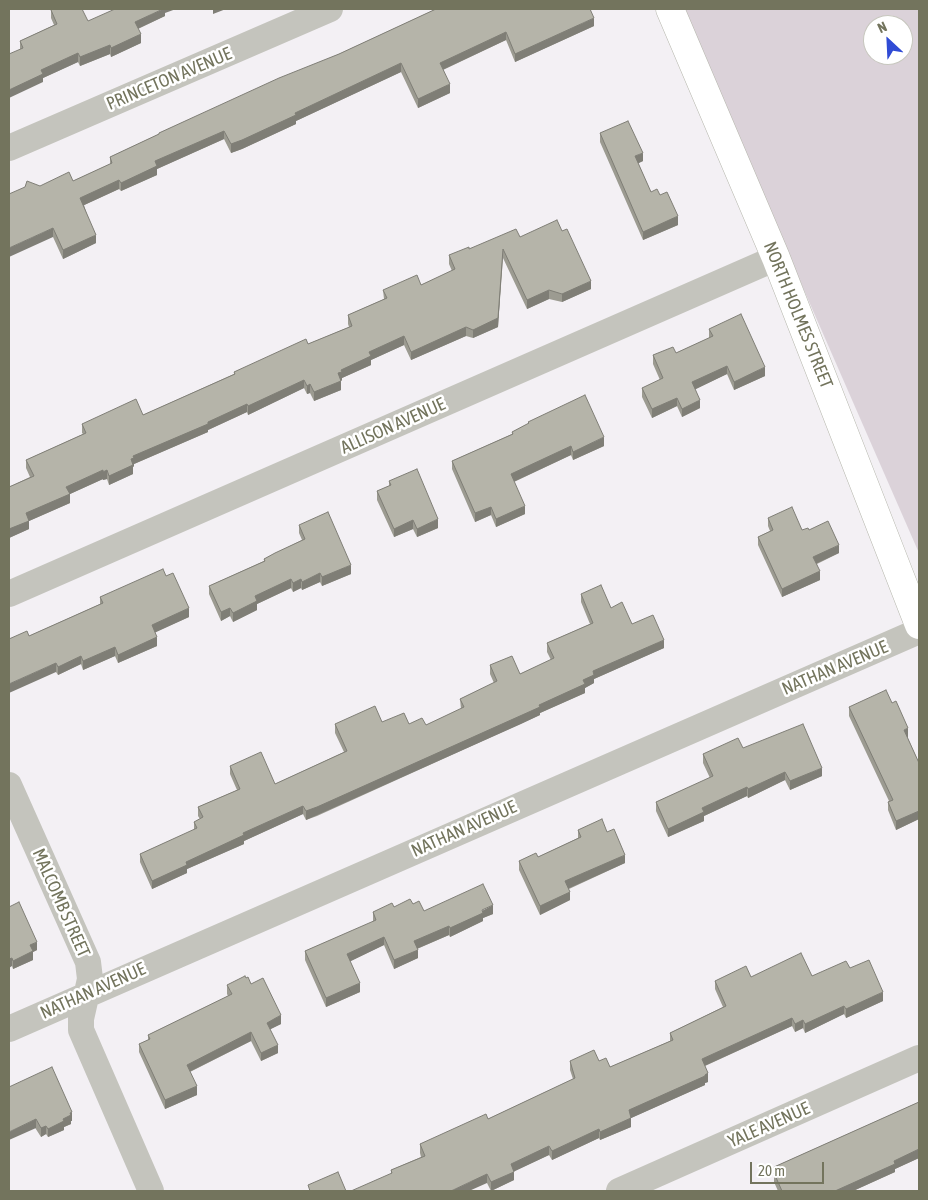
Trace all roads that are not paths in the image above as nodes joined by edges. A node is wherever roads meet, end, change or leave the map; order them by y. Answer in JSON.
{"nodes":[{"id":1,"x":330,"y":9,"type":"edge"},
{"id":2,"x":670,"y":9,"type":"edge"},
{"id":3,"x":9,"y":148,"type":"edge"},
{"id":4,"x":776,"y":258,"type":"junction"},
{"id":5,"x":9,"y":594,"type":"edge"},
{"id":6,"x":919,"y":625,"type":"edge"},
{"id":7,"x":919,"y":631,"type":"edge"},
{"id":8,"x":9,"y":785,"type":"edge"},
{"id":9,"x":88,"y":993,"type":"junction"},
{"id":10,"x":9,"y":1029,"type":"edge"},
{"id":11,"x":919,"y":1058,"type":"edge"},
{"id":12,"x":151,"y":1191,"type":"edge"},
{"id":13,"x":619,"y":1191,"type":"edge"}],
"edges":[{"from":1,"to":3,"type":"street","name":"PRINCETON AVENUE"},
{"from":2,"to":4,"type":"main road","name":"NORTH HOLMES STREET"},
{"from":4,"to":5,"type":"street","name":"ALLISON AVENUE"},
{"from":4,"to":6,"type":"main road","name":"NORTH HOLMES STREET"},
{"from":7,"to":9,"type":"street","name":"NATHAN AVENUE"},
{"from":8,"to":9,"type":"street","name":"MALCOMB STREET"},
{"from":9,"to":10,"type":"street","name":"NATHAN AVENUE"},
{"from":9,"to":12,"type":"street","name":"MALCOMB STREET"},
{"from":11,"to":13,"type":"street","name":"YALE AVENUE"}]}
